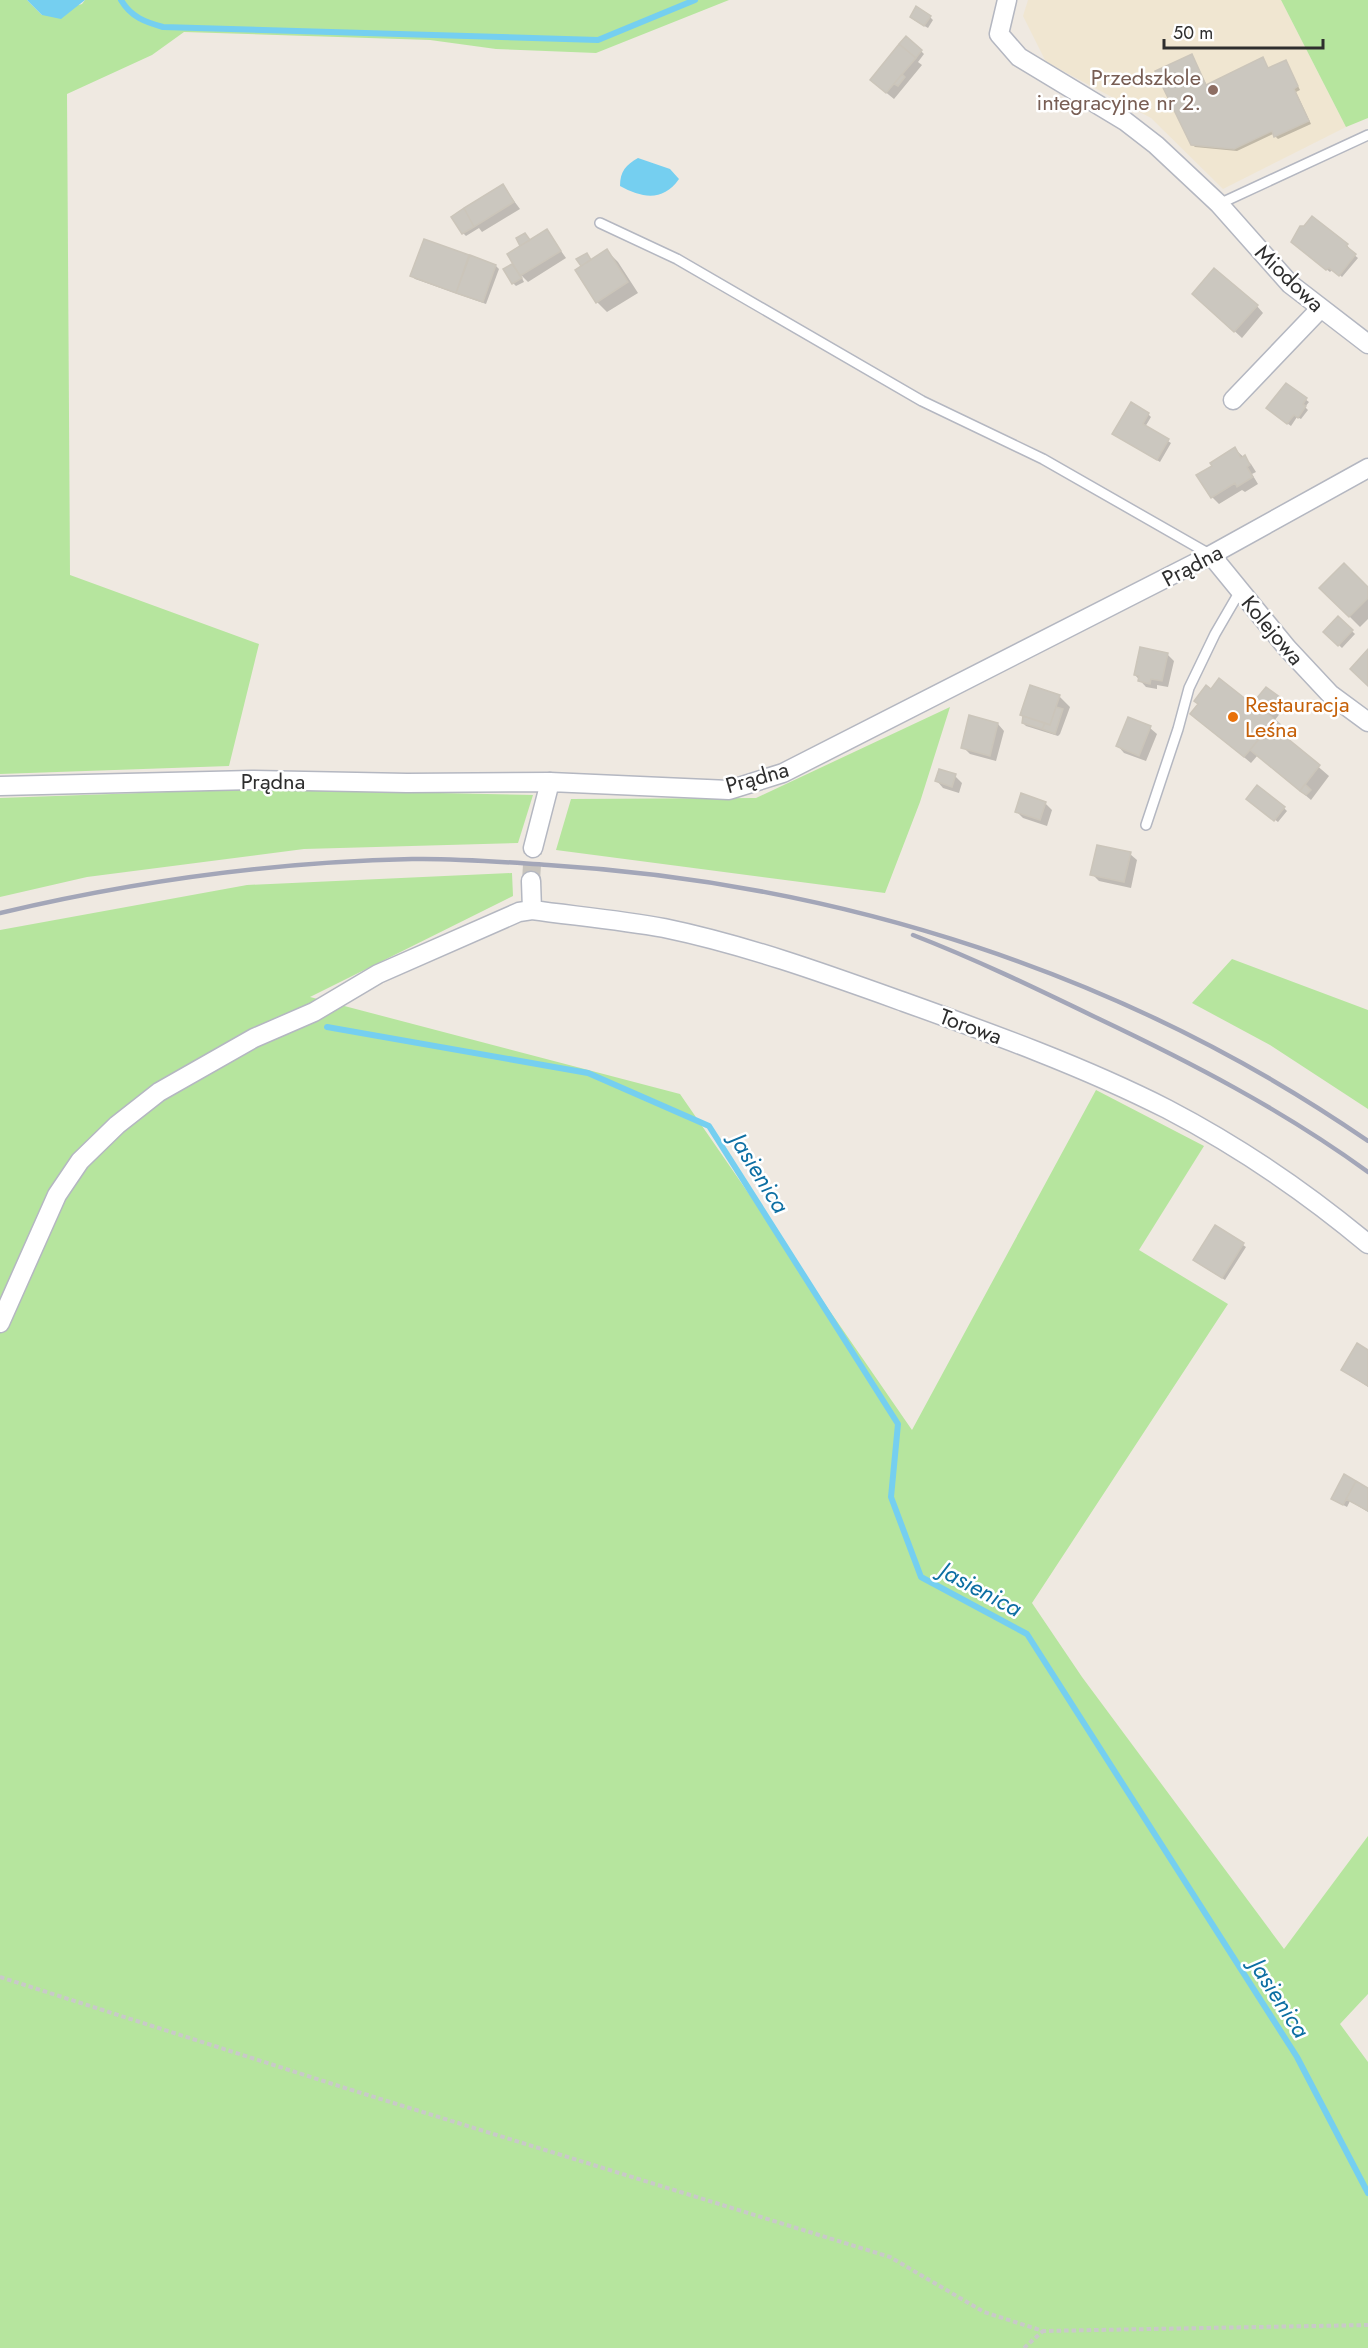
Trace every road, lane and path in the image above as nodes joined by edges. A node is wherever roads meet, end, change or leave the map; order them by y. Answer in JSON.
{"nodes":[{"id":1,"x":1007,"y":0,"type":"edge"},
{"id":2,"x":1368,"y":135,"type":"edge"},
{"id":3,"x":1219,"y":204,"type":"junction"},
{"id":4,"x":600,"y":223,"type":"dead end"},
{"id":5,"x":1320,"y":309,"type":"junction"},
{"id":6,"x":1368,"y":344,"type":"edge"},
{"id":7,"x":1233,"y":400,"type":"dead end"},
{"id":8,"x":1368,"y":468,"type":"edge"},
{"id":9,"x":1212,"y":555,"type":"junction"},
{"id":10,"x":1240,"y":591,"type":"junction"},
{"id":11,"x":1368,"y":722,"type":"edge"},
{"id":12,"x":550,"y":782,"type":"junction"},
{"id":13,"x":0,"y":786,"type":"edge"},
{"id":14,"x":1146,"y":825,"type":"dead end"},
{"id":15,"x":533,"y":848,"type":"tunnel mouth"},
{"id":16,"x":531,"y":881,"type":"tunnel mouth"},
{"id":17,"x":532,"y":910,"type":"junction"},
{"id":18,"x":1368,"y":1244,"type":"edge"},
{"id":19,"x":0,"y":1323,"type":"edge"},
{"id":20,"x":0,"y":1977,"type":"edge"},
{"id":21,"x":1368,"y":2325,"type":"edge"},
{"id":22,"x":1043,"y":2331,"type":"junction"},
{"id":23,"x":1024,"y":2348,"type":"edge"}],
"edges":[{"from":1,"to":3,"type":"street","name":"Miodowa"},
{"from":2,"to":3,"type":"lane"},
{"from":3,"to":5,"type":"street","name":"Miodowa"},
{"from":4,"to":9,"type":"lane"},
{"from":5,"to":6,"type":"street","name":"Miodowa"},
{"from":5,"to":7,"type":"street"},
{"from":8,"to":9,"type":"street","name":"Prądna"},
{"from":9,"to":10,"type":"street","name":"Kolejowa"},
{"from":9,"to":12,"type":"street","name":"Prądna"},
{"from":10,"to":11,"type":"street","name":"Kolejowa"},
{"from":10,"to":14,"type":"lane"},
{"from":12,"to":13,"type":"street","name":"Prądna"},
{"from":12,"to":15,"type":"street"},
{"from":16,"to":17,"type":"street"},
{"from":17,"to":18,"type":"street","name":"Torowa"},
{"from":17,"to":19,"type":"street"},
{"from":20,"to":22,"type":"path"},
{"from":21,"to":22,"type":"path"},
{"from":22,"to":23,"type":"path"}]}
